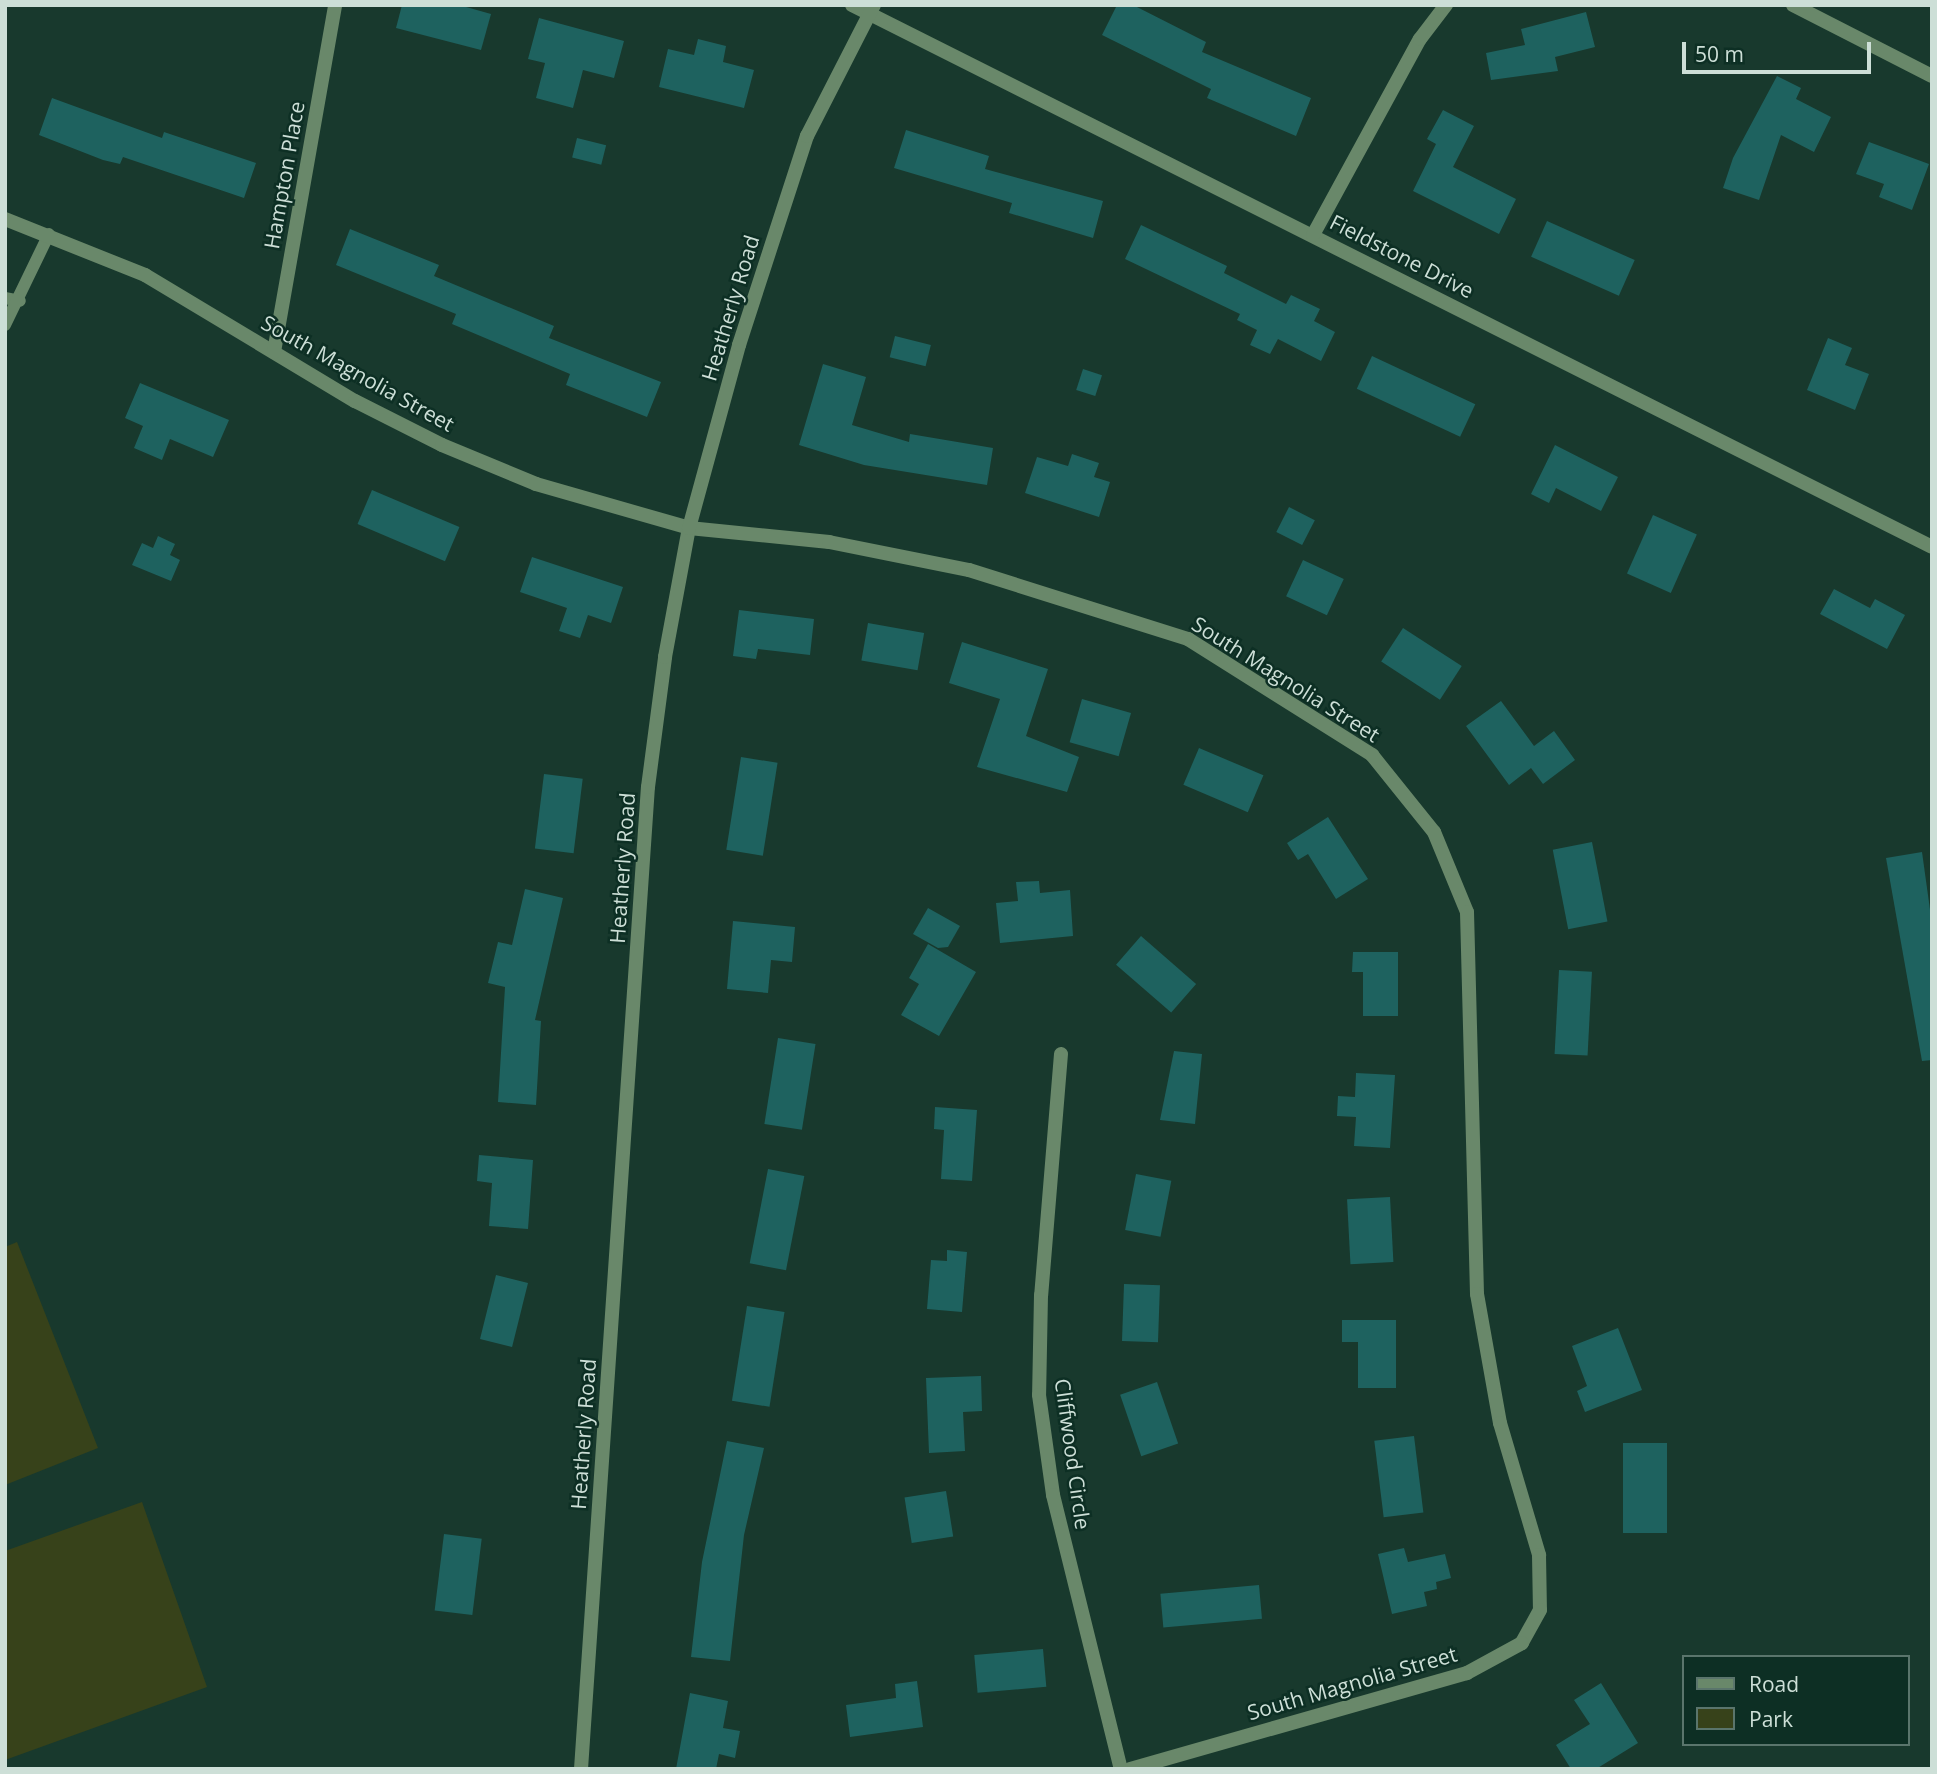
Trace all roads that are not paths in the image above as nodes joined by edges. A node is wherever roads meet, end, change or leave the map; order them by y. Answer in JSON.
{"nodes":[{"id":1,"x":335,"y":5,"type":"edge"},
{"id":2,"x":852,"y":5,"type":"edge"},
{"id":3,"x":1446,"y":5,"type":"edge"},
{"id":4,"x":1793,"y":5,"type":"edge"},
{"id":5,"x":872,"y":8,"type":"edge"},
{"id":6,"x":1932,"y":76,"type":"edge"},
{"id":7,"x":5,"y":219,"type":"edge"},
{"id":8,"x":50,"y":233,"type":"junction"},
{"id":9,"x":1313,"y":235,"type":"junction"},
{"id":10,"x":5,"y":298,"type":"edge"},
{"id":11,"x":20,"y":302,"type":"junction"},
{"id":12,"x":5,"y":325,"type":"edge"},
{"id":13,"x":274,"y":352,"type":"junction"},
{"id":14,"x":689,"y":528,"type":"junction"},
{"id":15,"x":1932,"y":547,"type":"edge"},
{"id":16,"x":1061,"y":1054,"type":"dead end"},
{"id":17,"x":581,"y":1769,"type":"edge"},
{"id":18,"x":1121,"y":1769,"type":"edge"},
{"id":19,"x":1129,"y":1769,"type":"edge"}],
"edges":[{"from":1,"to":13,"type":"street","name":"Hampton Place"},
{"from":2,"to":5,"type":"street","name":"Fieldstone Drive"},
{"from":3,"to":9,"type":"street"},
{"from":4,"to":6,"type":"street"},
{"from":5,"to":9,"type":"street","name":"Fieldstone Drive"},
{"from":5,"to":14,"type":"street","name":"Heatherly Road"},
{"from":7,"to":8,"type":"street","name":"South Magnolia Street"},
{"from":8,"to":11,"type":"lane"},
{"from":8,"to":13,"type":"street","name":"South Magnolia Street"},
{"from":9,"to":15,"type":"street","name":"Fieldstone Drive"},
{"from":10,"to":11,"type":"lane"},
{"from":11,"to":12,"type":"lane"},
{"from":13,"to":14,"type":"street","name":"South Magnolia Street"},
{"from":14,"to":17,"type":"street","name":"Heatherly Road"},
{"from":14,"to":19,"type":"street","name":"South Magnolia Street"},
{"from":16,"to":18,"type":"street","name":"Cliffwood Circle"}]}
